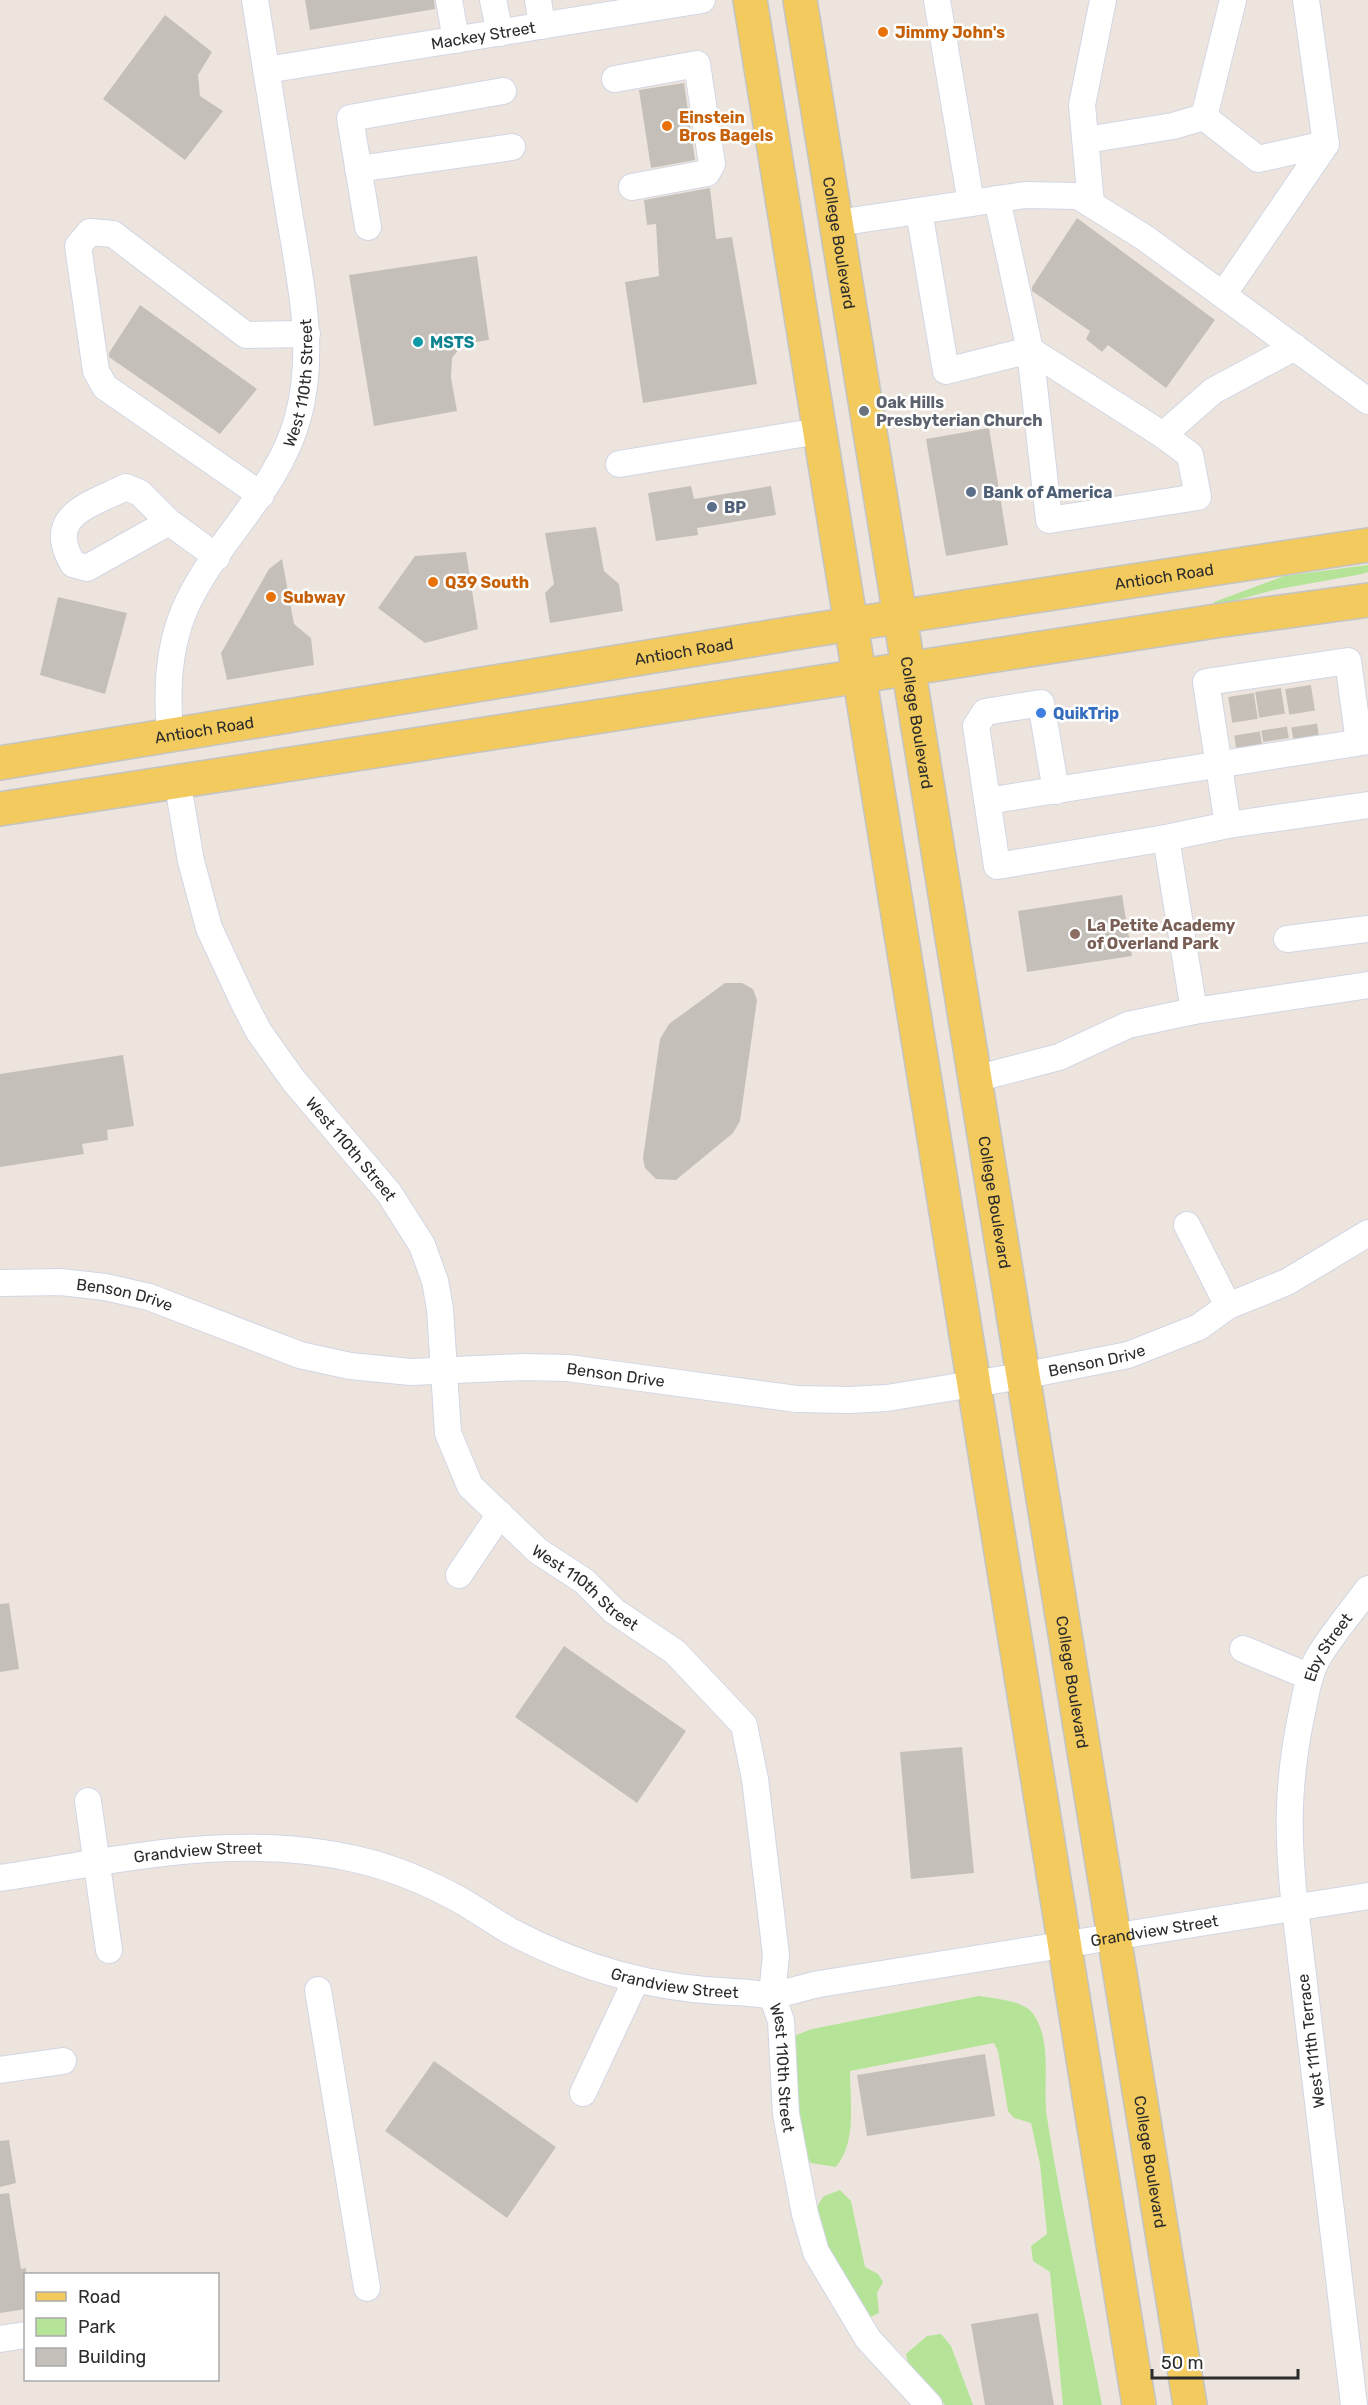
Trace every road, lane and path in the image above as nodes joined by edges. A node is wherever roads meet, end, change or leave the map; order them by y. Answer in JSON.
{"nodes":[{"id":1,"x":255,"y":0,"type":"edge"},
{"id":2,"x":449,"y":0,"type":"edge"},
{"id":3,"x":494,"y":0,"type":"edge"},
{"id":4,"x":538,"y":0,"type":"edge"},
{"id":5,"x":702,"y":0,"type":"edge"},
{"id":6,"x":750,"y":0,"type":"edge"},
{"id":7,"x":800,"y":0,"type":"edge"},
{"id":8,"x":937,"y":0,"type":"edge"},
{"id":9,"x":1103,"y":0,"type":"edge"},
{"id":10,"x":1233,"y":0,"type":"edge"},
{"id":11,"x":1306,"y":0,"type":"edge"},
{"id":12,"x":671,"y":2,"type":"edge"},
{"id":13,"x":542,"y":26,"type":"junction"},
{"id":14,"x":500,"y":33,"type":"junction"},
{"id":15,"x":456,"y":40,"type":"junction"},
{"id":16,"x":266,"y":70,"type":"junction"},
{"id":17,"x":619,"y":78,"type":"dead end"},
{"id":18,"x":503,"y":91,"type":"dead end"},
{"id":19,"x":1204,"y":117,"type":"junction"},
{"id":20,"x":1086,"y":140,"type":"junction"},
{"id":21,"x":1326,"y":144,"type":"junction"},
{"id":22,"x":512,"y":147,"type":"dead end"},
{"id":23,"x":358,"y":169,"type":"junction"},
{"id":24,"x":632,"y":187,"type":"dead end"},
{"id":25,"x":997,"y":199,"type":"junction"},
{"id":26,"x":1091,"y":202,"type":"junction"},
{"id":27,"x":971,"y":203,"type":"junction"},
{"id":28,"x":919,"y":211,"type":"junction"},
{"id":29,"x":837,"y":223,"type":"junction"},
{"id":30,"x":368,"y":227,"type":"dead end"},
{"id":31,"x":1223,"y":295,"type":"junction"},
{"id":32,"x":307,"y":334,"type":"junction"},
{"id":33,"x":1295,"y":347,"type":"junction"},
{"id":34,"x":1030,"y":350,"type":"junction"},
{"id":35,"x":1368,"y":401,"type":"edge"},
{"id":36,"x":819,"y":431,"type":"junction"},
{"id":37,"x":1162,"y":435,"type":"junction"},
{"id":38,"x":619,"y":464,"type":"dead end"},
{"id":39,"x":261,"y":495,"type":"junction"},
{"id":40,"x":169,"y":522,"type":"dead end"},
{"id":41,"x":1368,"y":545,"type":"edge"},
{"id":42,"x":217,"y":556,"type":"junction"},
{"id":43,"x":1368,"y":600,"type":"edge"},
{"id":44,"x":902,"y":616,"type":"junction"},
{"id":45,"x":851,"y":624,"type":"junction"},
{"id":46,"x":910,"y":669,"type":"junction"},
{"id":47,"x":859,"y":677,"type":"junction"},
{"id":48,"x":271,"y":718,"type":"junction"},
{"id":49,"x":170,"y":736,"type":"junction"},
{"id":50,"x":1363,"y":742,"type":"edge"},
{"id":51,"x":0,"y":763,"type":"edge"},
{"id":52,"x":1218,"y":764,"type":"junction"},
{"id":53,"x":177,"y":780,"type":"junction"},
{"id":54,"x":1056,"y":791,"type":"junction"},
{"id":55,"x":71,"y":798,"type":"junction"},
{"id":56,"x":987,"y":801,"type":"junction"},
{"id":57,"x":1368,"y":805,"type":"edge"},
{"id":58,"x":0,"y":808,"type":"edge"},
{"id":59,"x":1228,"y":825,"type":"junction"},
{"id":60,"x":1166,"y":838,"type":"junction"},
{"id":61,"x":1368,"y":929,"type":"edge"},
{"id":62,"x":1287,"y":939,"type":"dead end"},
{"id":63,"x":1368,"y":985,"type":"edge"},
{"id":64,"x":1194,"y":1011,"type":"junction"},
{"id":65,"x":975,"y":1079,"type":"junction"},
{"id":66,"x":1186,"y":1225,"type":"dead end"},
{"id":67,"x":1368,"y":1233,"type":"edge"},
{"id":68,"x":0,"y":1283,"type":"edge"},
{"id":69,"x":1228,"y":1306,"type":"junction"},
{"id":70,"x":446,"y":1371,"type":"junction"},
{"id":71,"x":1022,"y":1376,"type":"junction"},
{"id":72,"x":975,"y":1384,"type":"junction"},
{"id":73,"x":500,"y":1514,"type":"junction"},
{"id":74,"x":459,"y":1575,"type":"dead end"},
{"id":75,"x":1368,"y":1589,"type":"edge"},
{"id":76,"x":1243,"y":1649,"type":"dead end"},
{"id":77,"x":1310,"y":1677,"type":"junction"},
{"id":78,"x":88,"y":1801,"type":"dead end"},
{"id":79,"x":98,"y":1863,"type":"junction"},
{"id":80,"x":0,"y":1878,"type":"edge"},
{"id":81,"x":1368,"y":1896,"type":"edge"},
{"id":82,"x":1295,"y":1908,"type":"junction"},
{"id":83,"x":1115,"y":1938,"type":"junction"},
{"id":84,"x":1065,"y":1946,"type":"junction"},
{"id":85,"x":109,"y":1950,"type":"dead end"},
{"id":86,"x":636,"y":1980,"type":"junction"},
{"id":87,"x":318,"y":1990,"type":"dead end"},
{"id":88,"x":771,"y":1995,"type":"junction"},
{"id":89,"x":63,"y":2061,"type":"dead end"},
{"id":90,"x":0,"y":2070,"type":"edge"},
{"id":91,"x":584,"y":2093,"type":"dead end"},
{"id":92,"x":366,"y":2288,"type":"dead end"},
{"id":93,"x":24,"y":2335,"type":"edge"},
{"id":94,"x":0,"y":2339,"type":"edge"},
{"id":95,"x":929,"y":2405,"type":"edge"},
{"id":96,"x":1139,"y":2405,"type":"edge"},
{"id":97,"x":1190,"y":2405,"type":"edge"},
{"id":98,"x":1354,"y":2405,"type":"edge"}],
"edges":[{"from":1,"to":16,"type":"street","name":"West 110th Street"},
{"from":2,"to":15,"type":"street"},
{"from":3,"to":14,"type":"street"},
{"from":4,"to":13,"type":"street"},
{"from":5,"to":12,"type":"street","name":"Mackey Street"},
{"from":6,"to":36,"type":"main road"},
{"from":7,"to":29,"type":"main road","name":"College Boulevard"},
{"from":8,"to":27,"type":"street"},
{"from":9,"to":20,"type":"street"},
{"from":10,"to":19,"type":"street"},
{"from":11,"to":21,"type":"street"},
{"from":12,"to":13,"type":"street","name":"Mackey Street"},
{"from":13,"to":14,"type":"street","name":"Mackey Street"},
{"from":14,"to":15,"type":"street","name":"Mackey Street"},
{"from":15,"to":16,"type":"street","name":"Mackey Street"},
{"from":16,"to":32,"type":"street","name":"West 110th Street"},
{"from":17,"to":24,"type":"street"},
{"from":18,"to":23,"type":"street"},
{"from":19,"to":20,"type":"street"},
{"from":19,"to":21,"type":"street"},
{"from":20,"to":26,"type":"street"},
{"from":21,"to":31,"type":"street"},
{"from":22,"to":23,"type":"street"},
{"from":23,"to":30,"type":"street"},
{"from":25,"to":26,"type":"street"},
{"from":25,"to":27,"type":"street"},
{"from":25,"to":34,"type":"street"},
{"from":26,"to":31,"type":"street"},
{"from":27,"to":28,"type":"street"},
{"from":28,"to":29,"type":"street"},
{"from":28,"to":34,"type":"street"},
{"from":29,"to":44,"type":"main road","name":"College Boulevard"},
{"from":31,"to":33,"type":"street"},
{"from":32,"to":39,"type":"street","name":"West 110th Street"},
{"from":32,"to":39,"type":"street"},
{"from":33,"to":35,"type":"street"},
{"from":33,"to":37,"type":"street"},
{"from":34,"to":37,"type":"street"},
{"from":34,"to":37,"type":"street"},
{"from":36,"to":38,"type":"street"},
{"from":36,"to":45,"type":"main road"},
{"from":39,"to":42,"type":"street","name":"West 110th Street"},
{"from":40,"to":42,"type":"street"},
{"from":41,"to":44,"type":"main road","name":"Antioch Road"},
{"from":42,"to":49,"type":"street","name":"West 110th Street"},
{"from":43,"to":46,"type":"main road"},
{"from":44,"to":45,"type":"main road","name":"Antioch Road"},
{"from":44,"to":46,"type":"main road","name":"College Boulevard"},
{"from":45,"to":47,"type":"main road"},
{"from":45,"to":48,"type":"main road","name":"Antioch Road"},
{"from":46,"to":47,"type":"main road"},
{"from":46,"to":65,"type":"main road","name":"College Boulevard"},
{"from":47,"to":53,"type":"main road"},
{"from":47,"to":72,"type":"main road"},
{"from":48,"to":49,"type":"main road","name":"Antioch Road"},
{"from":48,"to":53,"type":"main road"},
{"from":49,"to":51,"type":"main road","name":"Antioch Road"},
{"from":49,"to":55,"type":"main road"},
{"from":50,"to":52,"type":"street"},
{"from":50,"to":52,"type":"street"},
{"from":52,"to":54,"type":"street"},
{"from":52,"to":59,"type":"street"},
{"from":53,"to":55,"type":"main road"},
{"from":53,"to":70,"type":"street","name":"West 110th Street"},
{"from":54,"to":56,"type":"street"},
{"from":54,"to":56,"type":"street"},
{"from":55,"to":58,"type":"main road"},
{"from":56,"to":60,"type":"street"},
{"from":57,"to":59,"type":"street"},
{"from":59,"to":60,"type":"street"},
{"from":60,"to":64,"type":"street"},
{"from":61,"to":62,"type":"street"},
{"from":63,"to":64,"type":"street"},
{"from":64,"to":65,"type":"street"},
{"from":65,"to":71,"type":"main road","name":"College Boulevard"},
{"from":66,"to":69,"type":"street"},
{"from":67,"to":69,"type":"street","name":"Benson Drive"},
{"from":68,"to":70,"type":"street","name":"Benson Drive"},
{"from":69,"to":71,"type":"street","name":"Benson Drive"},
{"from":70,"to":72,"type":"street","name":"Benson Drive"},
{"from":70,"to":73,"type":"street","name":"West 110th Street"},
{"from":71,"to":72,"type":"street","name":"Benson Drive"},
{"from":71,"to":83,"type":"main road","name":"College Boulevard"},
{"from":72,"to":84,"type":"main road"},
{"from":73,"to":74,"type":"street"},
{"from":73,"to":88,"type":"street","name":"West 110th Street"},
{"from":75,"to":77,"type":"street","name":"Eby Street"},
{"from":76,"to":77,"type":"street","name":"Eby Street"},
{"from":77,"to":82,"type":"street","name":"West 111th Terrace"},
{"from":78,"to":79,"type":"street"},
{"from":79,"to":80,"type":"street","name":"Grandview Street"},
{"from":79,"to":85,"type":"street"},
{"from":79,"to":86,"type":"street","name":"Grandview Street"},
{"from":81,"to":82,"type":"street","name":"Grandview Street"},
{"from":82,"to":83,"type":"street","name":"Grandview Street"},
{"from":82,"to":98,"type":"street","name":"West 111th Terrace"},
{"from":83,"to":84,"type":"street","name":"Grandview Street"},
{"from":83,"to":97,"type":"main road","name":"College Boulevard"},
{"from":84,"to":88,"type":"street","name":"Grandview Street"},
{"from":84,"to":96,"type":"main road"},
{"from":86,"to":88,"type":"street","name":"Grandview Street"},
{"from":86,"to":91,"type":"street"},
{"from":87,"to":92,"type":"street"},
{"from":88,"to":95,"type":"street","name":"West 110th Street"},
{"from":89,"to":90,"type":"street"},
{"from":93,"to":94,"type":"street"}]}
